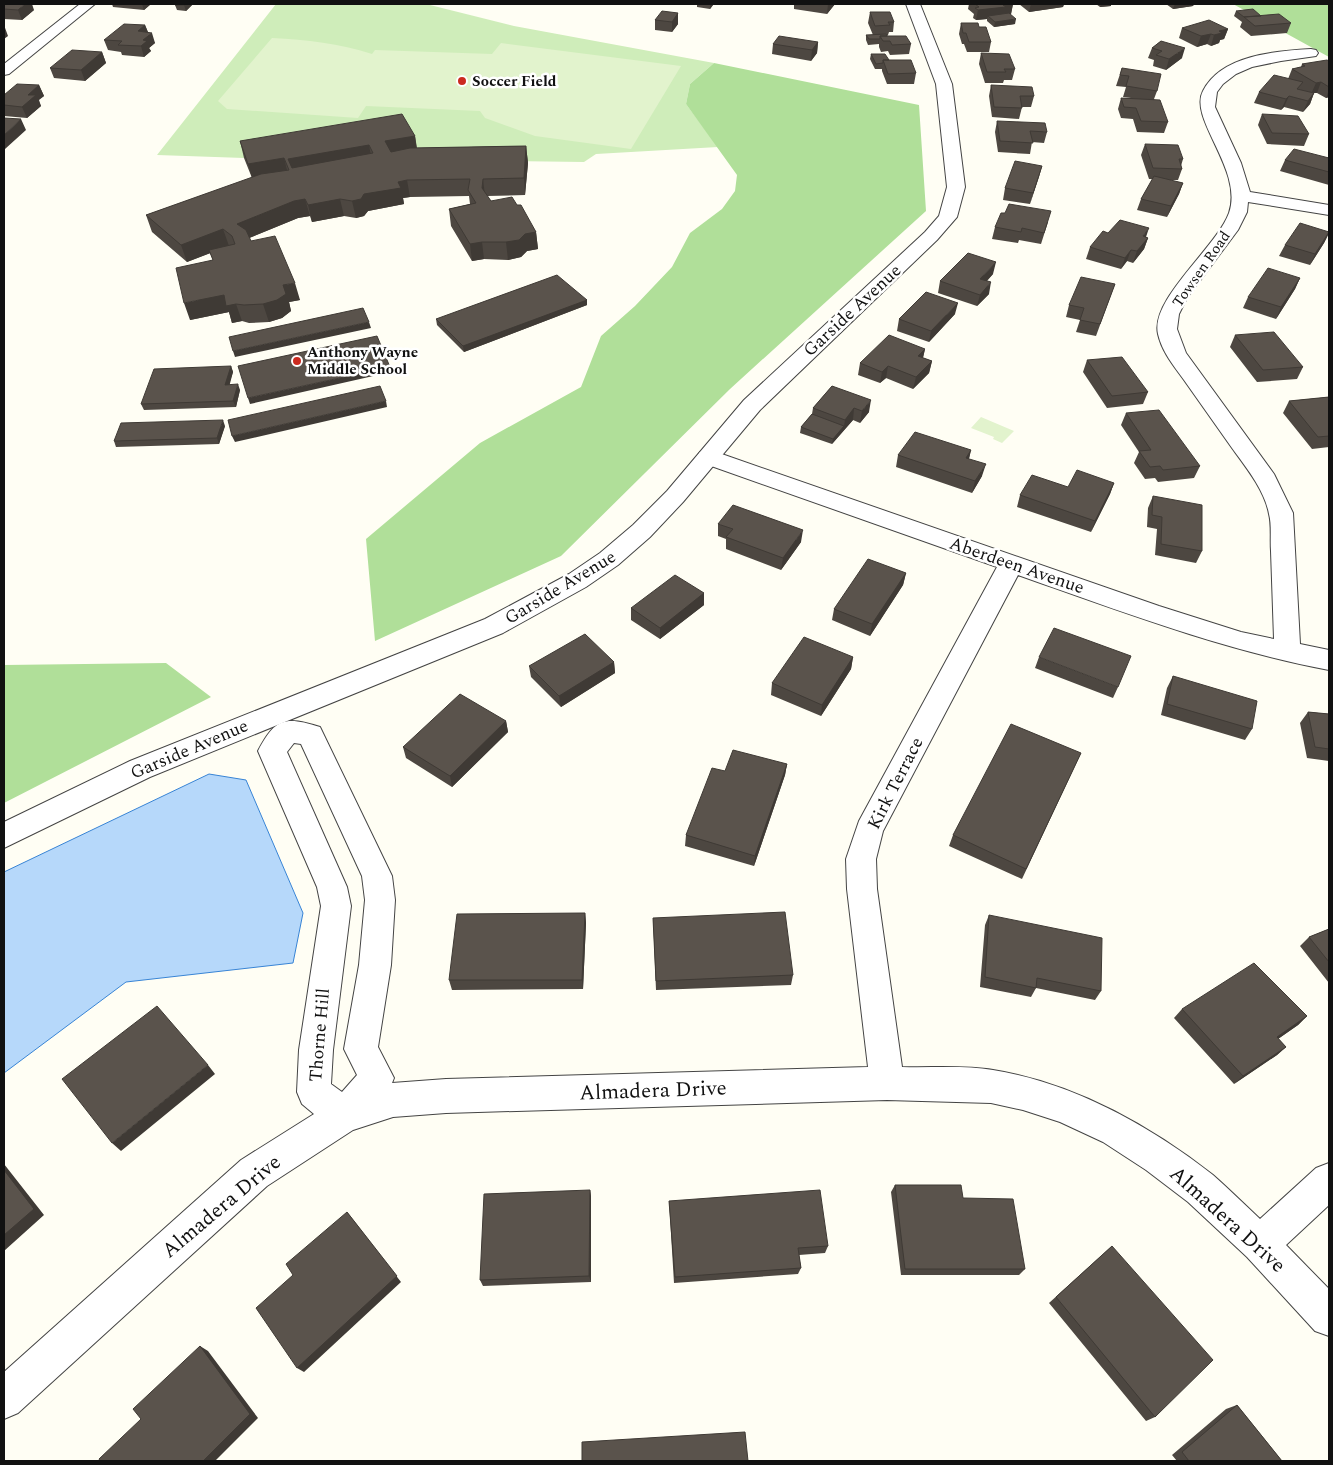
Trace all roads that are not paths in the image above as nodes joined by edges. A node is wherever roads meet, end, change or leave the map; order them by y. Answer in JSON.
{"nodes":[{"id":1,"x":88,"y":4,"type":"edge"},
{"id":2,"x":913,"y":4,"type":"edge"},
{"id":3,"x":1311,"y":53,"type":"dead end"},
{"id":4,"x":4,"y":71,"type":"edge"},
{"id":5,"x":1241,"y":196,"type":"junction"},
{"id":6,"x":1329,"y":210,"type":"edge"},
{"id":7,"x":708,"y":456,"type":"junction"},
{"id":8,"x":1012,"y":563,"type":"junction"},
{"id":9,"x":1288,"y":652,"type":"junction"},
{"id":10,"x":1329,"y":660,"type":"edge"},
{"id":11,"x":283,"y":722,"type":"junction"},
{"id":12,"x":4,"y":836,"type":"edge"},
{"id":13,"x":887,"y":1084,"type":"junction"},
{"id":14,"x":344,"y":1115,"type":"junction"},
{"id":15,"x":1329,"y":1181,"type":"edge"},
{"id":16,"x":1260,"y":1244,"type":"junction"},
{"id":17,"x":1329,"y":1317,"type":"edge"},
{"id":18,"x":4,"y":1400,"type":"edge"}],
"edges":[{"from":1,"to":4,"type":"street"},
{"from":2,"to":7,"type":"street","name":"Garside Avenue"},
{"from":3,"to":5,"type":"street"},
{"from":5,"to":6,"type":"street"},
{"from":5,"to":9,"type":"street","name":"Towsen Road"},
{"from":7,"to":8,"type":"street","name":"Aberdeen Avenue"},
{"from":7,"to":11,"type":"street","name":"Garside Avenue"},
{"from":8,"to":9,"type":"street","name":"Aberdeen Avenue"},
{"from":8,"to":13,"type":"street","name":"Kirk Terrace"},
{"from":9,"to":10,"type":"street","name":"Aberdeen Avenue"},
{"from":11,"to":12,"type":"street","name":"Garside Avenue"},
{"from":11,"to":14,"type":"street","name":"Thorne Hill"},
{"from":11,"to":14,"type":"street"},
{"from":13,"to":14,"type":"street","name":"Almadera Drive"},
{"from":13,"to":16,"type":"street","name":"Almadera Drive"},
{"from":14,"to":18,"type":"street","name":"Almadera Drive"},
{"from":15,"to":16,"type":"street"},
{"from":16,"to":17,"type":"street","name":"Almadera Drive"}]}
